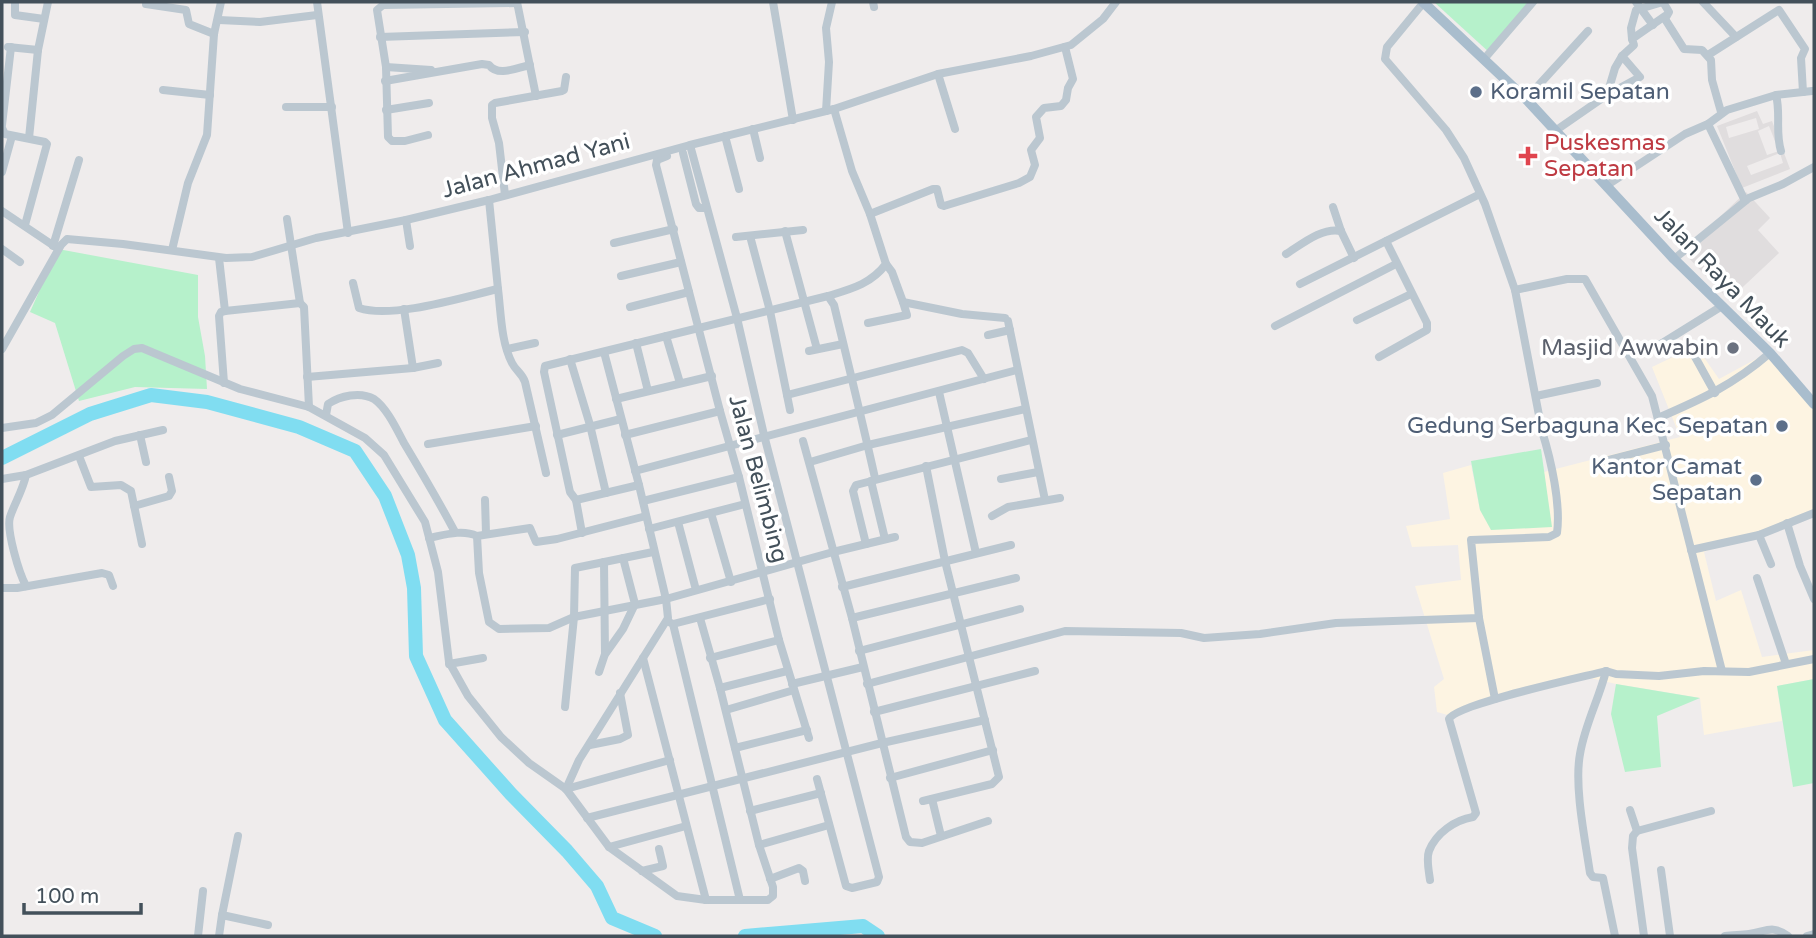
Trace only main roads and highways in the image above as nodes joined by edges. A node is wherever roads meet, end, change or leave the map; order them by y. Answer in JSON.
{"nodes":[{"id":1,"x":1424,"y":2,"type":"edge"},
{"id":2,"x":1814,"y":404,"type":"edge"}],
"edges":[{"from":1,"to":2,"type":"main road","name":"Jalan Raya Mauk"}]}
